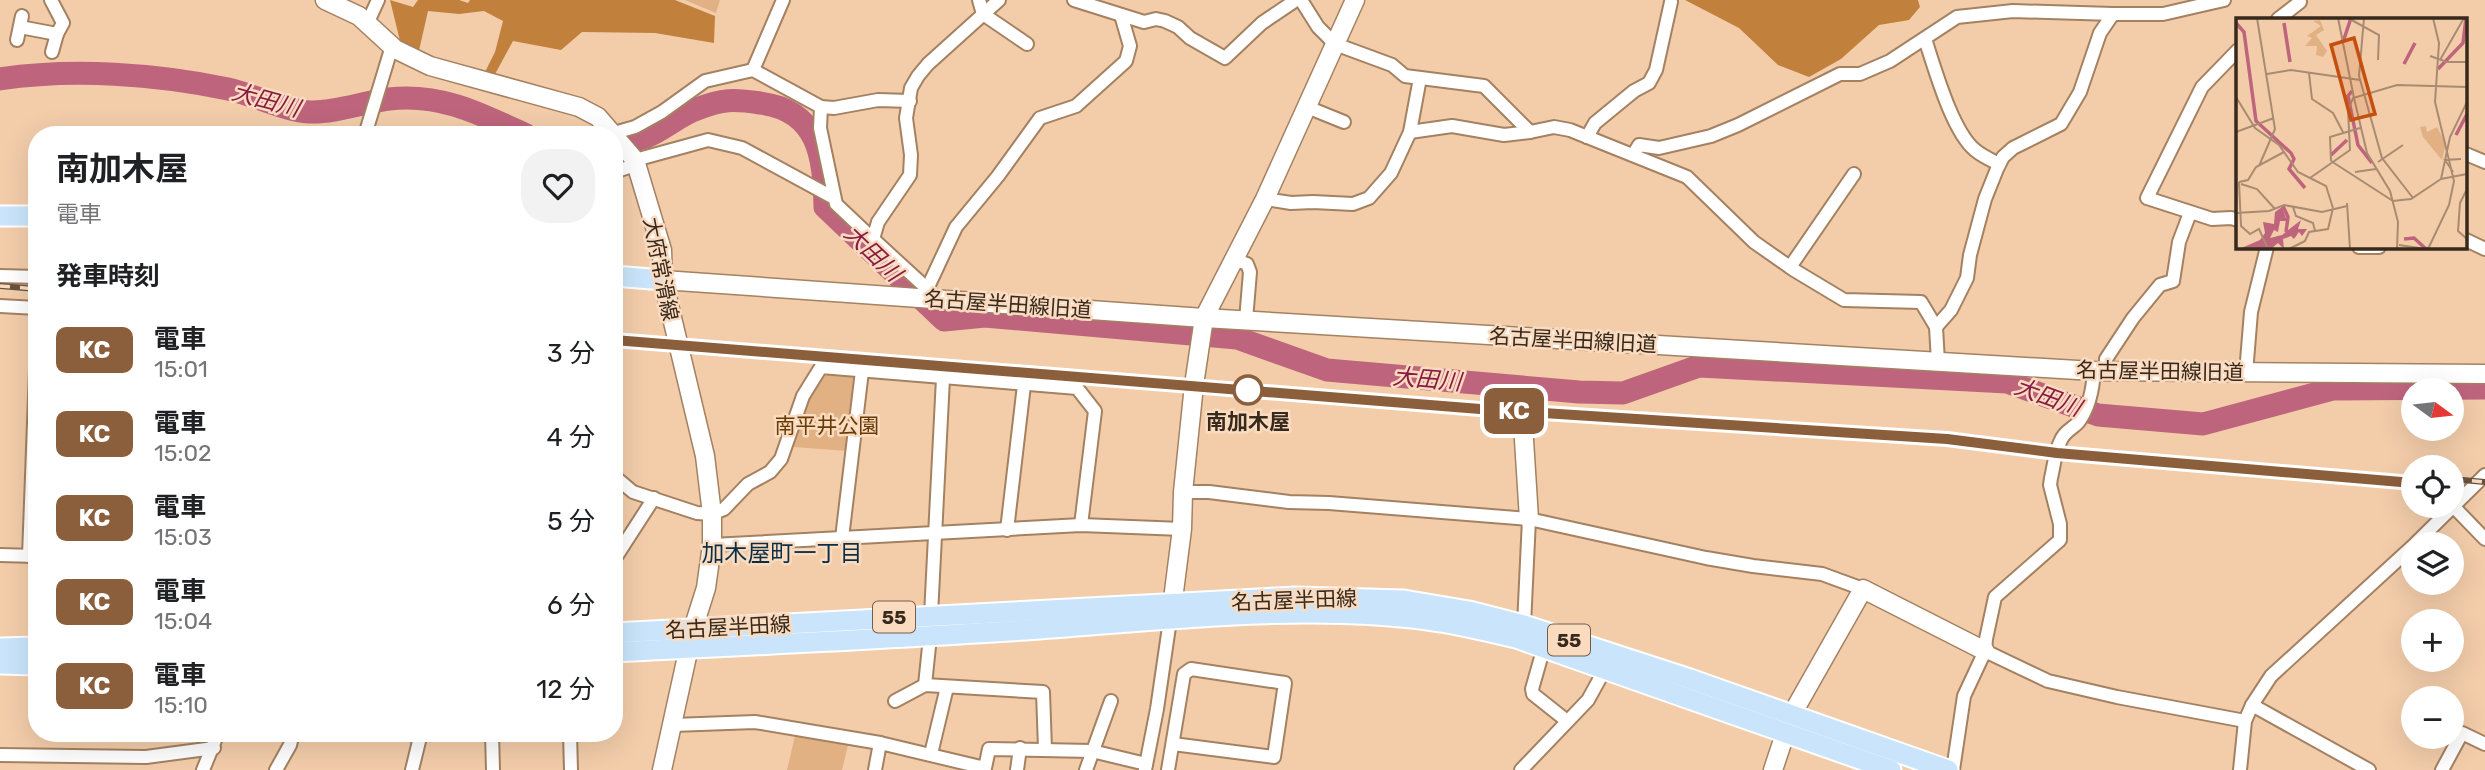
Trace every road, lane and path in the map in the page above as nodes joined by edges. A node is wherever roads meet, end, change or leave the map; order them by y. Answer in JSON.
{"nodes":[{"id":1,"x":51,"y":0,"type":"edge"},
{"id":2,"x":325,"y":0,"type":"edge"},
{"id":3,"x":377,"y":0,"type":"edge"},
{"id":4,"x":783,"y":0,"type":"edge"},
{"id":5,"x":979,"y":0,"type":"edge"},
{"id":6,"x":999,"y":0,"type":"edge"},
{"id":7,"x":1074,"y":0,"type":"edge"},
{"id":8,"x":1298,"y":0,"type":"edge"},
{"id":9,"x":1355,"y":0,"type":"edge"},
{"id":10,"x":2224,"y":0,"type":"edge"},
{"id":11,"x":2301,"y":1,"type":"edge"},
{"id":12,"x":1671,"y":2,"type":"dead end"},
{"id":13,"x":982,"y":14,"type":"junction"},
{"id":14,"x":2113,"y":14,"type":"junction"},
{"id":15,"x":1121,"y":15,"type":"junction"},
{"id":16,"x":2279,"y":18,"type":"edge"},
{"id":17,"x":367,"y":24,"type":"junction"},
{"id":18,"x":20,"y":28,"type":"dead end"},
{"id":19,"x":57,"y":34,"type":"junction"},
{"id":20,"x":1925,"y":40,"type":"junction"},
{"id":21,"x":1027,"y":44,"type":"dead end"},
{"id":22,"x":1335,"y":44,"type":"junction"},
{"id":23,"x":392,"y":46,"type":"junction"},
{"id":24,"x":52,"y":52,"type":"dead end"},
{"id":25,"x":2236,"y":52,"type":"edge"},
{"id":26,"x":753,"y":70,"type":"junction"},
{"id":27,"x":1420,"y":78,"type":"junction"},
{"id":28,"x":910,"y":102,"type":"junction"},
{"id":29,"x":821,"y":107,"type":"junction"},
{"id":30,"x":1307,"y":107,"type":"junction"},
{"id":31,"x":1344,"y":121,"type":"dead end"},
{"id":32,"x":367,"y":126,"type":"edge"},
{"id":33,"x":607,"y":126,"type":"edge"},
{"id":34,"x":623,"y":130,"type":"edge"},
{"id":35,"x":1410,"y":132,"type":"junction"},
{"id":36,"x":1530,"y":132,"type":"junction"},
{"id":37,"x":1587,"y":137,"type":"junction"},
{"id":38,"x":623,"y":145,"type":"edge"},
{"id":39,"x":1633,"y":155,"type":"junction"},
{"id":40,"x":2468,"y":155,"type":"edge"},
{"id":41,"x":635,"y":160,"type":"junction"},
{"id":42,"x":2485,"y":162,"type":"edge"},
{"id":43,"x":1999,"y":164,"type":"junction"},
{"id":44,"x":623,"y":169,"type":"edge"},
{"id":45,"x":1854,"y":174,"type":"dead end"},
{"id":46,"x":834,"y":198,"type":"junction"},
{"id":47,"x":1265,"y":199,"type":"junction"},
{"id":48,"x":2190,"y":213,"type":"junction"},
{"id":49,"x":0,"y":216,"type":"edge"},
{"id":50,"x":28,"y":216,"type":"edge"},
{"id":51,"x":2236,"y":220,"type":"edge"},
{"id":52,"x":873,"y":239,"type":"junction"},
{"id":53,"x":2468,"y":241,"type":"edge"},
{"id":54,"x":2267,"y":248,"type":"edge"},
{"id":55,"x":2485,"y":249,"type":"edge"},
{"id":56,"x":1234,"y":259,"type":"junction"},
{"id":57,"x":1790,"y":267,"type":"junction"},
{"id":58,"x":0,"y":276,"type":"edge"},
{"id":59,"x":28,"y":277,"type":"edge"},
{"id":60,"x":623,"y":277,"type":"edge"},
{"id":61,"x":663,"y":280,"type":"junction"},
{"id":62,"x":931,"y":295,"type":"junction"},
{"id":63,"x":0,"y":306,"type":"edge"},
{"id":64,"x":28,"y":308,"type":"edge"},
{"id":65,"x":1246,"y":320,"type":"junction"},
{"id":66,"x":1937,"y":327,"type":"junction"},
{"id":67,"x":1202,"y":330,"type":"junction"},
{"id":68,"x":1938,"y":362,"type":"junction"},
{"id":69,"x":862,"y":371,"type":"junction"},
{"id":70,"x":2100,"y":371,"type":"junction"},
{"id":71,"x":2246,"y":373,"type":"junction"},
{"id":72,"x":2485,"y":374,"type":"edge"},
{"id":73,"x":943,"y":378,"type":"junction"},
{"id":74,"x":1024,"y":385,"type":"junction"},
{"id":75,"x":1523,"y":424,"type":"dead end"},
{"id":76,"x":2485,"y":475,"type":"edge"},
{"id":77,"x":623,"y":484,"type":"edge"},
{"id":78,"x":1183,"y":492,"type":"junction"},
{"id":79,"x":2464,"y":495,"type":"edge"},
{"id":80,"x":654,"y":498,"type":"junction"},
{"id":81,"x":712,"y":514,"type":"junction"},
{"id":82,"x":2464,"y":517,"type":"edge"},
{"id":83,"x":2441,"y":518,"type":"edge"},
{"id":84,"x":1529,"y":519,"type":"junction"},
{"id":85,"x":1081,"y":525,"type":"junction"},
{"id":86,"x":1182,"y":529,"type":"junction"},
{"id":87,"x":1007,"y":530,"type":"junction"},
{"id":88,"x":2427,"y":532,"type":"edge"},
{"id":89,"x":935,"y":534,"type":"junction"},
{"id":90,"x":842,"y":538,"type":"junction"},
{"id":91,"x":2485,"y":539,"type":"edge"},
{"id":92,"x":712,"y":545,"type":"junction"},
{"id":93,"x":623,"y":546,"type":"edge"},
{"id":94,"x":0,"y":555,"type":"edge"},
{"id":95,"x":28,"y":556,"type":"edge"},
{"id":96,"x":2401,"y":557,"type":"edge"},
{"id":97,"x":1863,"y":589,"type":"junction"},
{"id":98,"x":1172,"y":612,"type":"junction"},
{"id":99,"x":931,"y":615,"type":"junction"},
{"id":100,"x":1524,"y":625,"type":"junction"},
{"id":101,"x":623,"y":634,"type":"edge"},
{"id":102,"x":930,"y":637,"type":"junction"},
{"id":103,"x":691,"y":639,"type":"junction"},
{"id":104,"x":0,"y":648,"type":"edge"},
{"id":105,"x":28,"y":648,"type":"edge"},
{"id":106,"x":1544,"y":648,"type":"junction"},
{"id":107,"x":623,"y":650,"type":"edge"},
{"id":108,"x":1985,"y":651,"type":"junction"},
{"id":109,"x":0,"y":664,"type":"edge"},
{"id":110,"x":28,"y":665,"type":"edge"},
{"id":111,"x":1599,"y":680,"type":"dead end"},
{"id":112,"x":925,"y":685,"type":"junction"},
{"id":113,"x":947,"y":687,"type":"junction"},
{"id":114,"x":895,"y":701,"type":"dead end"},
{"id":115,"x":1111,"y":701,"type":"dead end"},
{"id":116,"x":2252,"y":705,"type":"junction"},
{"id":117,"x":2245,"y":721,"type":"junction"},
{"id":118,"x":1567,"y":722,"type":"junction"},
{"id":119,"x":673,"y":725,"type":"junction"},
{"id":120,"x":1788,"y":725,"type":"junction"},
{"id":121,"x":216,"y":742,"type":"edge"},
{"id":122,"x":291,"y":742,"type":"edge"},
{"id":123,"x":419,"y":742,"type":"edge"},
{"id":124,"x":492,"y":742,"type":"edge"},
{"id":125,"x":570,"y":742,"type":"edge"},
{"id":126,"x":880,"y":743,"type":"junction"},
{"id":127,"x":1173,"y":744,"type":"junction"},
{"id":128,"x":2485,"y":744,"type":"edge"},
{"id":129,"x":214,"y":748,"type":"junction"},
{"id":130,"x":1020,"y":748,"type":"junction"},
{"id":131,"x":1045,"y":749,"type":"junction"},
{"id":132,"x":1092,"y":751,"type":"junction"},
{"id":133,"x":931,"y":754,"type":"junction"},
{"id":134,"x":0,"y":755,"type":"edge"},
{"id":135,"x":146,"y":757,"type":"junction"},
{"id":136,"x":1145,"y":767,"type":"edge"},
{"id":137,"x":143,"y":770,"type":"edge"},
{"id":138,"x":203,"y":770,"type":"edge"},
{"id":139,"x":276,"y":770,"type":"edge"},
{"id":140,"x":412,"y":770,"type":"edge"},
{"id":141,"x":493,"y":770,"type":"edge"},
{"id":142,"x":571,"y":770,"type":"edge"},
{"id":143,"x":662,"y":770,"type":"edge"},
{"id":144,"x":875,"y":770,"type":"edge"},
{"id":145,"x":1017,"y":770,"type":"edge"},
{"id":146,"x":1086,"y":770,"type":"edge"},
{"id":147,"x":1168,"y":770,"type":"edge"},
{"id":148,"x":1521,"y":770,"type":"edge"},
{"id":149,"x":1773,"y":770,"type":"edge"},
{"id":150,"x":1891,"y":770,"type":"edge"},
{"id":151,"x":1948,"y":770,"type":"edge"},
{"id":152,"x":1953,"y":770,"type":"edge"},
{"id":153,"x":2240,"y":770,"type":"edge"},
{"id":154,"x":2369,"y":770,"type":"edge"},
{"id":155,"x":2442,"y":770,"type":"edge"}],
"edges":[{"from":1,"to":19,"type":"street"},
{"from":2,"to":17,"type":"street","name":"大府常滑線"},
{"from":3,"to":17,"type":"street"},
{"from":4,"to":26,"type":"street"},
{"from":5,"to":13,"type":"street"},
{"from":6,"to":13,"type":"street"},
{"from":7,"to":15,"type":"street"},
{"from":8,"to":15,"type":"street"},
{"from":8,"to":22,"type":"street"},
{"from":9,"to":22,"type":"street"},
{"from":10,"to":14,"type":"street"},
{"from":11,"to":16,"type":"street"},
{"from":12,"to":37,"type":"street"},
{"from":13,"to":21,"type":"street"},
{"from":13,"to":28,"type":"street"},
{"from":14,"to":20,"type":"street"},
{"from":14,"to":43,"type":"street"},
{"from":15,"to":62,"type":"street"},
{"from":17,"to":23,"type":"street","name":"大府常滑線"},
{"from":18,"to":19,"type":"street"},
{"from":19,"to":24,"type":"street"},
{"from":20,"to":39,"type":"street"},
{"from":20,"to":43,"type":"street"},
{"from":22,"to":27,"type":"street"},
{"from":22,"to":30,"type":"street"},
{"from":23,"to":32,"type":"street"},
{"from":23,"to":33,"type":"street","name":"大府常滑線"},
{"from":25,"to":48,"type":"street"},
{"from":26,"to":29,"type":"street"},
{"from":26,"to":34,"type":"street"},
{"from":27,"to":35,"type":"street"},
{"from":27,"to":36,"type":"street"},
{"from":28,"to":29,"type":"street"},
{"from":28,"to":52,"type":"street"},
{"from":29,"to":46,"type":"street"},
{"from":30,"to":31,"type":"street"},
{"from":30,"to":47,"type":"street"},
{"from":35,"to":36,"type":"street"},
{"from":35,"to":47,"type":"street"},
{"from":36,"to":37,"type":"street"},
{"from":37,"to":39,"type":"street"},
{"from":38,"to":41,"type":"street","name":"大府常滑線"},
{"from":39,"to":57,"type":"street"},
{"from":40,"to":42,"type":"street"},
{"from":41,"to":44,"type":"street"},
{"from":41,"to":46,"type":"street"},
{"from":41,"to":61,"type":"street","name":"大府常滑線"},
{"from":43,"to":66,"type":"street"},
{"from":45,"to":57,"type":"street"},
{"from":46,"to":52,"type":"street"},
{"from":47,"to":56,"type":"street"},
{"from":48,"to":51,"type":"street"},
{"from":48,"to":70,"type":"street"},
{"from":49,"to":50,"type":"main road"},
{"from":52,"to":62,"type":"street"},
{"from":53,"to":55,"type":"street"},
{"from":54,"to":71,"type":"street"},
{"from":56,"to":65,"type":"street"},
{"from":56,"to":67,"type":"street"},
{"from":57,"to":66,"type":"street"},
{"from":58,"to":59,"type":"street"},
{"from":60,"to":61,"type":"main road"},
{"from":61,"to":62,"type":"street","name":"名古屋半田線旧道"},
{"from":61,"to":81,"type":"street","name":"大府常滑線"},
{"from":62,"to":67,"type":"street","name":"名古屋半田線旧道"},
{"from":63,"to":64,"type":"street"},
{"from":65,"to":67,"type":"street","name":"名古屋半田線旧道"},
{"from":65,"to":68,"type":"street","name":"名古屋半田線旧道"},
{"from":66,"to":68,"type":"street"},
{"from":67,"to":78,"type":"street"},
{"from":68,"to":70,"type":"street","name":"名古屋半田線旧道"},
{"from":69,"to":73,"type":"street"},
{"from":69,"to":81,"type":"street"},
{"from":69,"to":90,"type":"street"},
{"from":70,"to":71,"type":"street","name":"名古屋半田線旧道"},
{"from":70,"to":108,"type":"street"},
{"from":71,"to":72,"type":"street","name":"名古屋半田線旧道"},
{"from":73,"to":74,"type":"street"},
{"from":73,"to":89,"type":"street"},
{"from":74,"to":85,"type":"street"},
{"from":74,"to":87,"type":"street"},
{"from":75,"to":84,"type":"street"},
{"from":76,"to":79,"type":"street"},
{"from":77,"to":80,"type":"street"},
{"from":78,"to":84,"type":"street"},
{"from":78,"to":86,"type":"street"},
{"from":80,"to":81,"type":"street"},
{"from":80,"to":93,"type":"street"},
{"from":81,"to":92,"type":"street","name":"大府常滑線"},
{"from":82,"to":91,"type":"street"},
{"from":83,"to":88,"type":"street"},
{"from":84,"to":97,"type":"street"},
{"from":84,"to":100,"type":"street"},
{"from":85,"to":86,"type":"street"},
{"from":85,"to":87,"type":"street"},
{"from":86,"to":98,"type":"street"},
{"from":87,"to":89,"type":"street"},
{"from":89,"to":90,"type":"street"},
{"from":89,"to":99,"type":"street"},
{"from":90,"to":92,"type":"street"},
{"from":92,"to":103,"type":"street","name":"大府常滑線"},
{"from":94,"to":95,"type":"street"},
{"from":96,"to":116,"type":"street"},
{"from":97,"to":108,"type":"street"},
{"from":97,"to":120,"type":"street"},
{"from":98,"to":99,"type":"main road","name":"名古屋半田線","number":"55"},
{"from":98,"to":100,"type":"main road","name":"名古屋半田線","number":"55"},
{"from":98,"to":102,"type":"main road","name":"名古屋半田線","number":"55"},
{"from":98,"to":106,"type":"main road","name":"名古屋半田線","number":"55"},
{"from":98,"to":136,"type":"street"},
{"from":99,"to":103,"type":"main road","name":"名古屋半田線","number":"55"},
{"from":100,"to":120,"type":"main road","name":"名古屋半田線","number":"55"},
{"from":101,"to":103,"type":"main road","name":"名古屋半田線","number":"55"},
{"from":102,"to":103,"type":"main road","name":"名古屋半田線","number":"55"},
{"from":102,"to":112,"type":"street"},
{"from":103,"to":107,"type":"main road","name":"名古屋半田線","number":"55"},
{"from":103,"to":119,"type":"street","name":"大府常滑線"},
{"from":104,"to":105,"type":"main road"},
{"from":106,"to":118,"type":"street"},
{"from":106,"to":120,"type":"main road","name":"名古屋半田線","number":"55"},
{"from":108,"to":117,"type":"street"},
{"from":108,"to":152,"type":"street"},
{"from":109,"to":110,"type":"main road"},
{"from":111,"to":118,"type":"street"},
{"from":112,"to":113,"type":"street"},
{"from":112,"to":114,"type":"street"},
{"from":113,"to":131,"type":"street"},
{"from":113,"to":133,"type":"street"},
{"from":115,"to":132,"type":"street"},
{"from":116,"to":117,"type":"street"},
{"from":116,"to":154,"type":"street"},
{"from":117,"to":153,"type":"street"},
{"from":118,"to":148,"type":"street"},
{"from":119,"to":126,"type":"street"},
{"from":119,"to":143,"type":"street","name":"大府常滑線"},
{"from":120,"to":149,"type":"street"},
{"from":120,"to":150,"type":"main road","name":"名古屋半田線","number":"55"},
{"from":120,"to":151,"type":"main road","name":"名古屋半田線","number":"55"},
{"from":121,"to":129,"type":"street"},
{"from":122,"to":139,"type":"street"},
{"from":123,"to":140,"type":"street"},
{"from":124,"to":141,"type":"street"},
{"from":125,"to":142,"type":"street"},
{"from":126,"to":133,"type":"street"},
{"from":126,"to":144,"type":"street"},
{"from":127,"to":127,"type":"street"},
{"from":127,"to":147,"type":"street"},
{"from":128,"to":155,"type":"street"},
{"from":129,"to":135,"type":"street"},
{"from":129,"to":138,"type":"street"},
{"from":130,"to":131,"type":"street"},
{"from":130,"to":133,"type":"street"},
{"from":130,"to":145,"type":"street"},
{"from":131,"to":132,"type":"street"},
{"from":132,"to":136,"type":"street"},
{"from":132,"to":146,"type":"street"},
{"from":134,"to":135,"type":"street"},
{"from":135,"to":137,"type":"street"}]}
